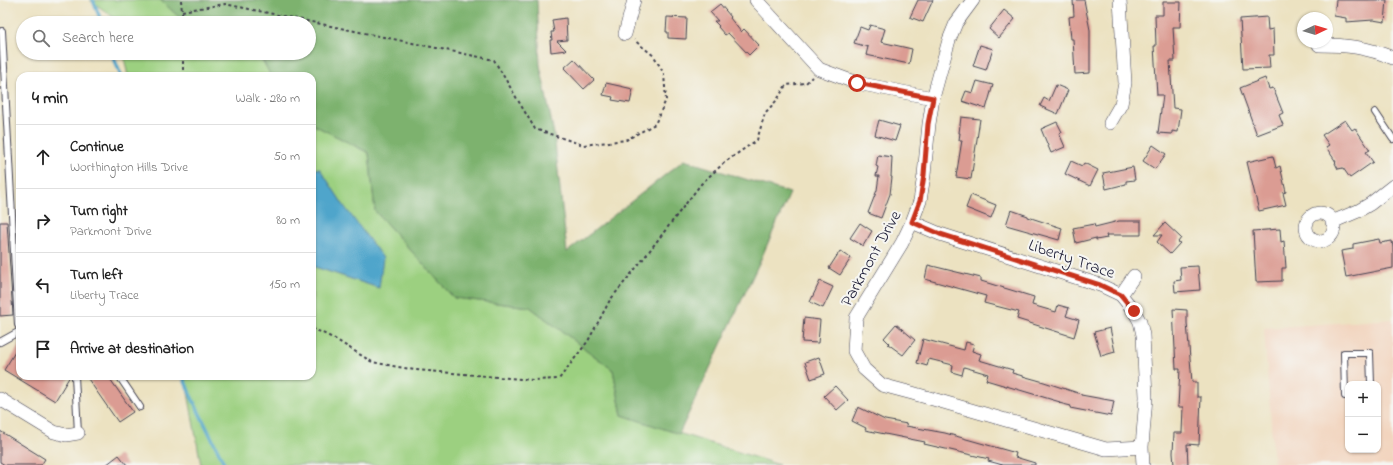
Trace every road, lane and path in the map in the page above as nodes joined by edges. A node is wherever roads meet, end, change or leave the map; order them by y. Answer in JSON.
{"nodes":[{"id":1,"x":181,"y":0,"type":"edge"},
{"id":2,"x":634,"y":0,"type":"edge"},
{"id":3,"x":756,"y":0,"type":"edge"},
{"id":4,"x":973,"y":0,"type":"edge"},
{"id":5,"x":1120,"y":0,"type":"edge"},
{"id":6,"x":182,"y":11,"type":"junction"},
{"id":7,"x":182,"y":16,"type":"edge"},
{"id":8,"x":283,"y":16,"type":"edge"},
{"id":9,"x":316,"y":23,"type":"edge"},
{"id":10,"x":2,"y":31,"type":"dead end"},
{"id":11,"x":625,"y":34,"type":"joint"},
{"id":12,"x":1333,"y":45,"type":"edge"},
{"id":13,"x":1393,"y":58,"type":"edge"},
{"id":14,"x":183,"y":60,"type":"edge"},
{"id":15,"x":819,"y":69,"type":"junction"},
{"id":16,"x":183,"y":72,"type":"edge"},
{"id":17,"x":933,"y":98,"type":"junction"},
{"id":18,"x":1375,"y":112,"type":"dead end"},
{"id":19,"x":1110,"y":123,"type":"dead end"},
{"id":20,"x":1393,"y":138,"type":"edge"},
{"id":21,"x":1393,"y":186,"type":"edge"},
{"id":22,"x":912,"y":222,"type":"junction"},
{"id":23,"x":1332,"y":222,"type":"dead end"},
{"id":24,"x":1134,"y":276,"type":"dead end"},
{"id":25,"x":16,"y":288,"type":"edge"},
{"id":26,"x":1121,"y":295,"type":"junction"},
{"id":27,"x":316,"y":330,"type":"edge"},
{"id":28,"x":16,"y":332,"type":"edge"},
{"id":29,"x":0,"y":342,"type":"edge"},
{"id":30,"x":75,"y":380,"type":"edge"},
{"id":31,"x":122,"y":380,"type":"edge"},
{"id":32,"x":1371,"y":381,"type":"edge"},
{"id":33,"x":1345,"y":396,"type":"dead end"},
{"id":34,"x":0,"y":400,"type":"edge"},
{"id":35,"x":140,"y":407,"type":"dead end"},
{"id":36,"x":78,"y":433,"type":"joint"},
{"id":37,"x":1142,"y":447,"type":"junction"},
{"id":38,"x":1143,"y":465,"type":"edge"}],
"edges":[{"from":1,"to":6,"type":"path"},
{"from":2,"to":11,"type":"street"},
{"from":3,"to":15,"type":"street"},
{"from":4,"to":17,"type":"street","name":"Parkmont Drive"},
{"from":5,"to":19,"type":"street"},
{"from":6,"to":7,"type":"path"},
{"from":6,"to":8,"type":"path"},
{"from":9,"to":11,"type":"path"},
{"from":10,"to":25,"type":"lane"},
{"from":12,"to":13,"type":"street"},
{"from":14,"to":16,"type":"path"},
{"from":15,"to":17,"type":"street"},
{"from":15,"to":27,"type":"path"},
{"from":17,"to":22,"type":"street","name":"Parkmont Drive"},
{"from":18,"to":20,"type":"lane"},
{"from":21,"to":23,"type":"street"},
{"from":22,"to":26,"type":"street","name":"Liberty Trace"},
{"from":22,"to":37,"type":"street","name":"Parkmont Drive"},
{"from":24,"to":26,"type":"street"},
{"from":26,"to":37,"type":"street","name":"Liberty Trace"},
{"from":28,"to":29,"type":"lane"},
{"from":30,"to":36,"type":"lane"},
{"from":31,"to":35,"type":"lane"},
{"from":32,"to":33,"type":"lane"},
{"from":34,"to":36,"type":"street"},
{"from":37,"to":38,"type":"street","name":"Liberty Trace"}]}
